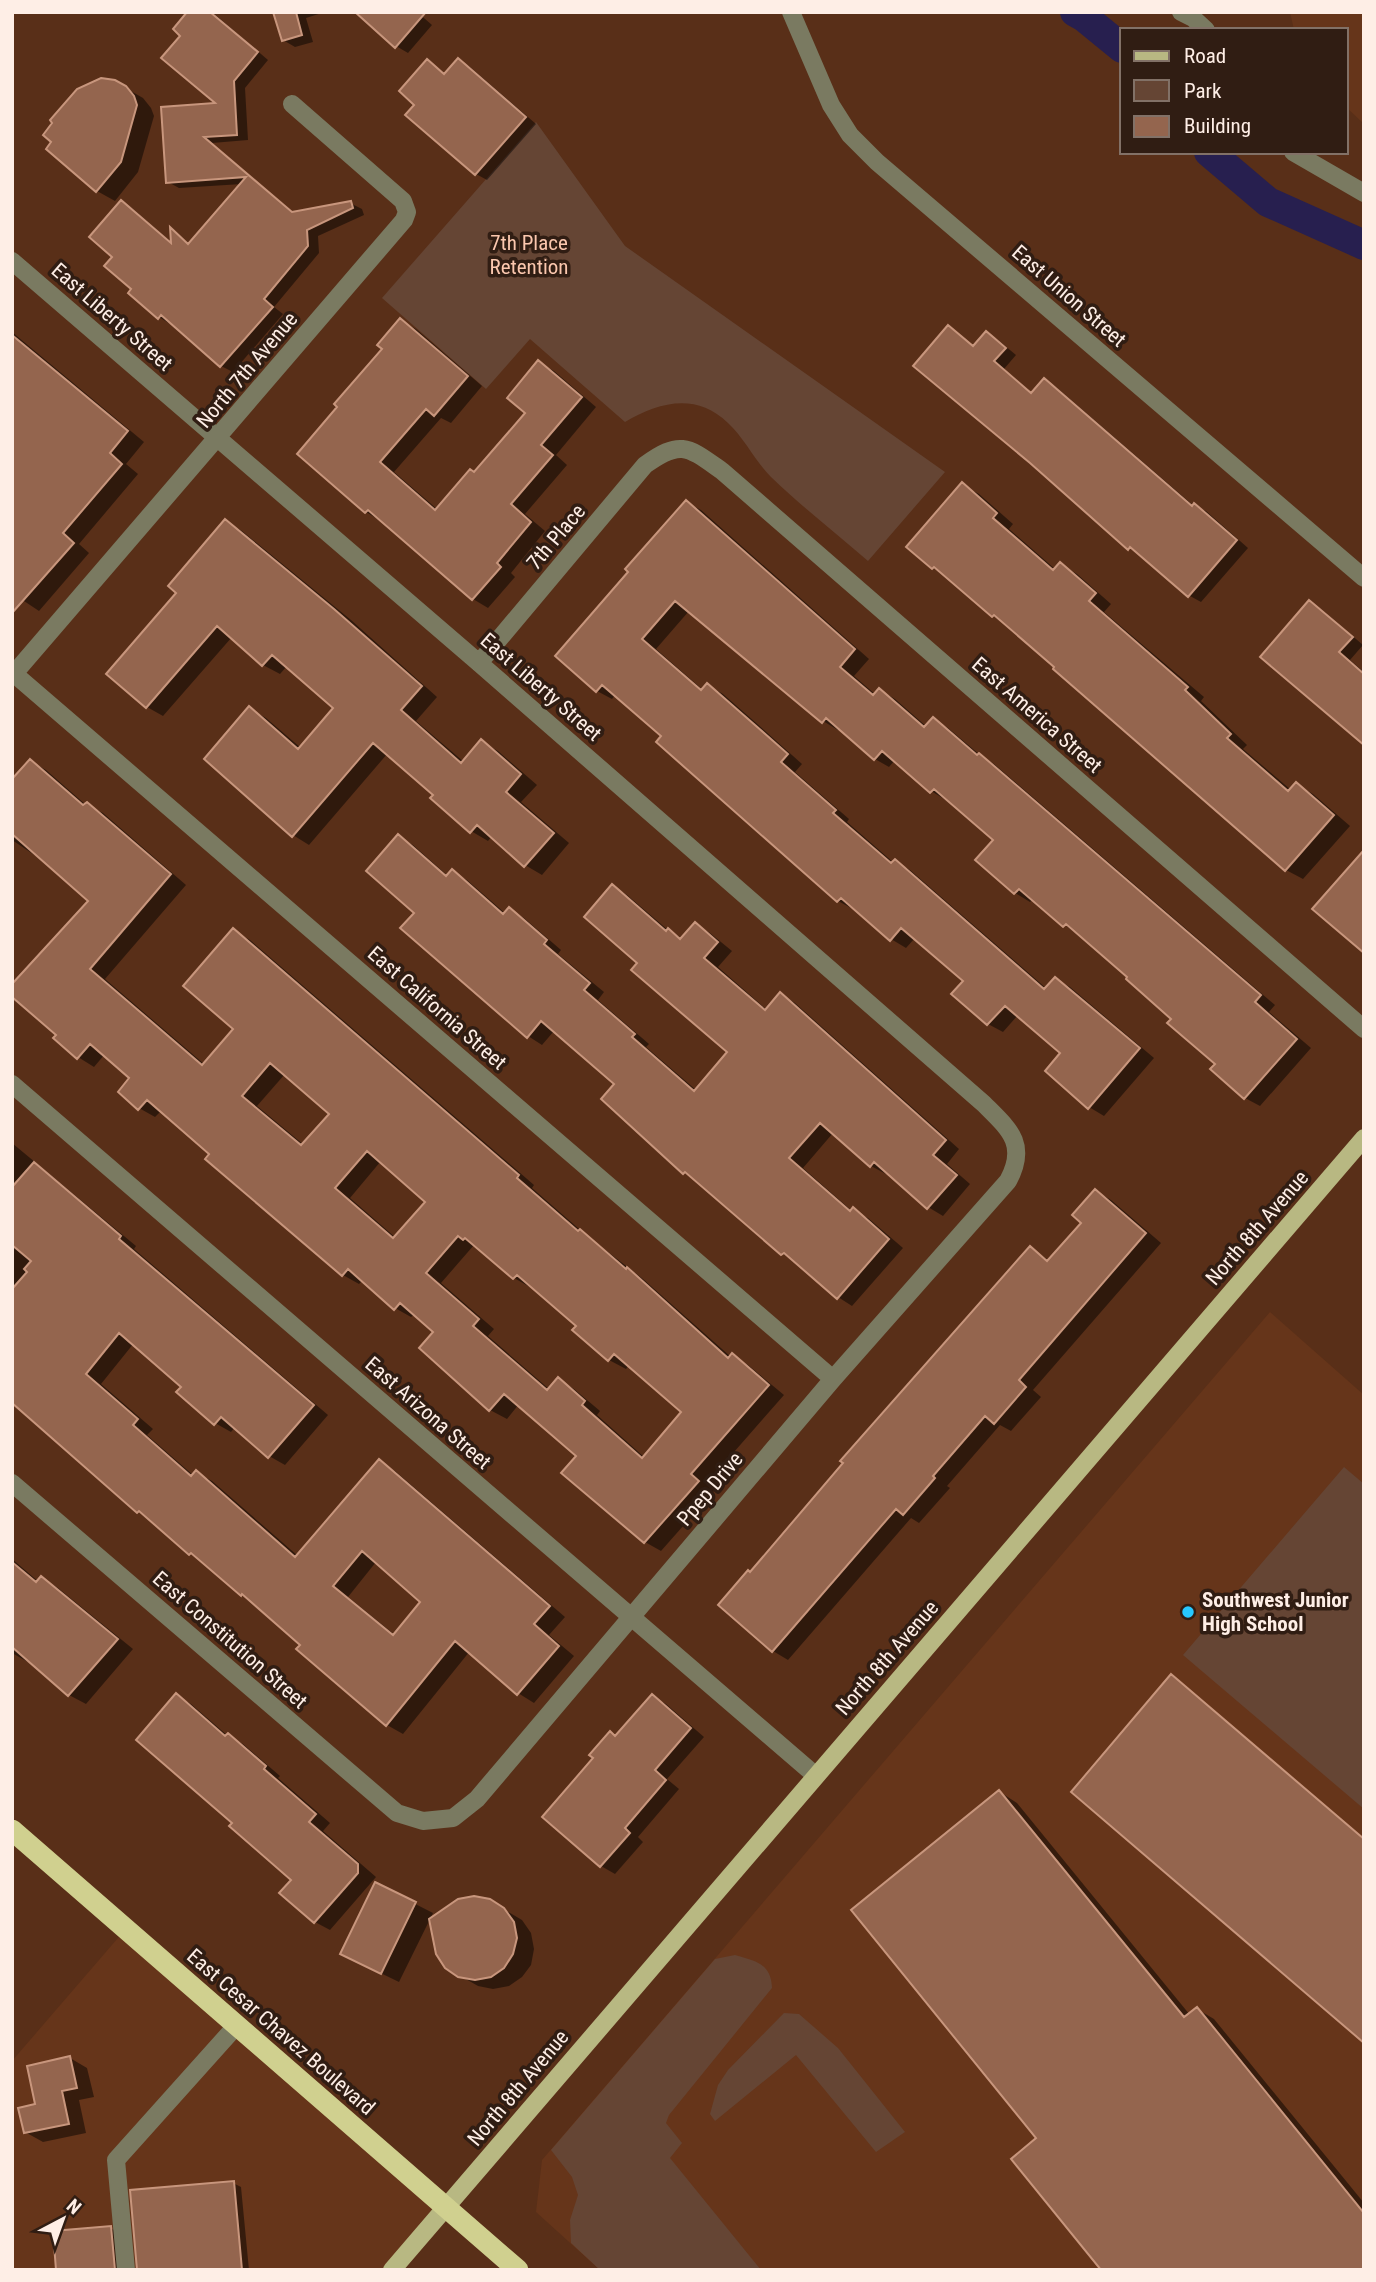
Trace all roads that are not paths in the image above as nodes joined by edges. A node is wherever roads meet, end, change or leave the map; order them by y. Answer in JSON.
{"nodes":[{"id":1,"x":791,"y":12,"type":"edge"},
{"id":2,"x":1181,"y":12,"type":"edge"},
{"id":3,"x":1204,"y":28,"type":"edge"},
{"id":4,"x":292,"y":104,"type":"dead end"},
{"id":5,"x":1296,"y":154,"type":"edge"},
{"id":6,"x":1364,"y":193,"type":"edge"},
{"id":7,"x":12,"y":261,"type":"edge"},
{"id":8,"x":218,"y":439,"type":"junction"},
{"id":9,"x":675,"y":449,"type":"joint"},
{"id":10,"x":1364,"y":578,"type":"edge"},
{"id":11,"x":479,"y":663,"type":"junction"},
{"id":12,"x":13,"y":674,"type":"edge"},
{"id":13,"x":1364,"y":1029,"type":"edge"},
{"id":14,"x":12,"y":1084,"type":"edge"},
{"id":15,"x":1364,"y":1138,"type":"edge"},
{"id":16,"x":1018,"y":1163,"type":"joint"},
{"id":17,"x":833,"y":1379,"type":"junction"},
{"id":18,"x":12,"y":1483,"type":"edge"},
{"id":19,"x":631,"y":1617,"type":"junction"},
{"id":20,"x":815,"y":1776,"type":"junction"},
{"id":21,"x":423,"y":1821,"type":"joint"},
{"id":22,"x":12,"y":1830,"type":"edge"},
{"id":23,"x":237,"y":2025,"type":"junction"},
{"id":24,"x":445,"y":2208,"type":"junction"},
{"id":25,"x":125,"y":2270,"type":"edge"},
{"id":26,"x":392,"y":2270,"type":"edge"},
{"id":27,"x":518,"y":2270,"type":"edge"}],
"edges":[{"from":1,"to":10,"type":"street","name":"East Union Street"},
{"from":2,"to":3,"type":"street"},
{"from":4,"to":8,"type":"street","name":"North 7th Avenue"},
{"from":5,"to":6,"type":"street"},
{"from":7,"to":8,"type":"street","name":"East Liberty Street"},
{"from":8,"to":11,"type":"street","name":"East Liberty Street"},
{"from":8,"to":12,"type":"street","name":"North 7th Avenue"},
{"from":9,"to":11,"type":"street","name":"7th Place"},
{"from":9,"to":13,"type":"street","name":"East America Street"},
{"from":11,"to":16,"type":"street","name":"East Liberty Street"},
{"from":12,"to":17,"type":"street","name":"East California Street"},
{"from":14,"to":19,"type":"street","name":"East Arizona Street"},
{"from":15,"to":20,"type":"main road","name":"North 8th Avenue"},
{"from":16,"to":17,"type":"street","name":"Ppep Drive"},
{"from":17,"to":19,"type":"street","name":"Ppep Drive"},
{"from":18,"to":21,"type":"street","name":"East Constitution Street"},
{"from":19,"to":20,"type":"street","name":"East Arizona Street"},
{"from":19,"to":21,"type":"street","name":"Ppep Drive"},
{"from":20,"to":24,"type":"main road","name":"North 8th Avenue"},
{"from":22,"to":23,"type":"highway","name":"East Cesar Chavez Boulevard"},
{"from":23,"to":24,"type":"highway","name":"East Cesar Chavez Boulevard"},
{"from":23,"to":25,"type":"street"},
{"from":24,"to":26,"type":"main road","name":"North 8th Avenue"},
{"from":24,"to":27,"type":"highway","name":"East Cesar Chavez Boulevard"}]}
